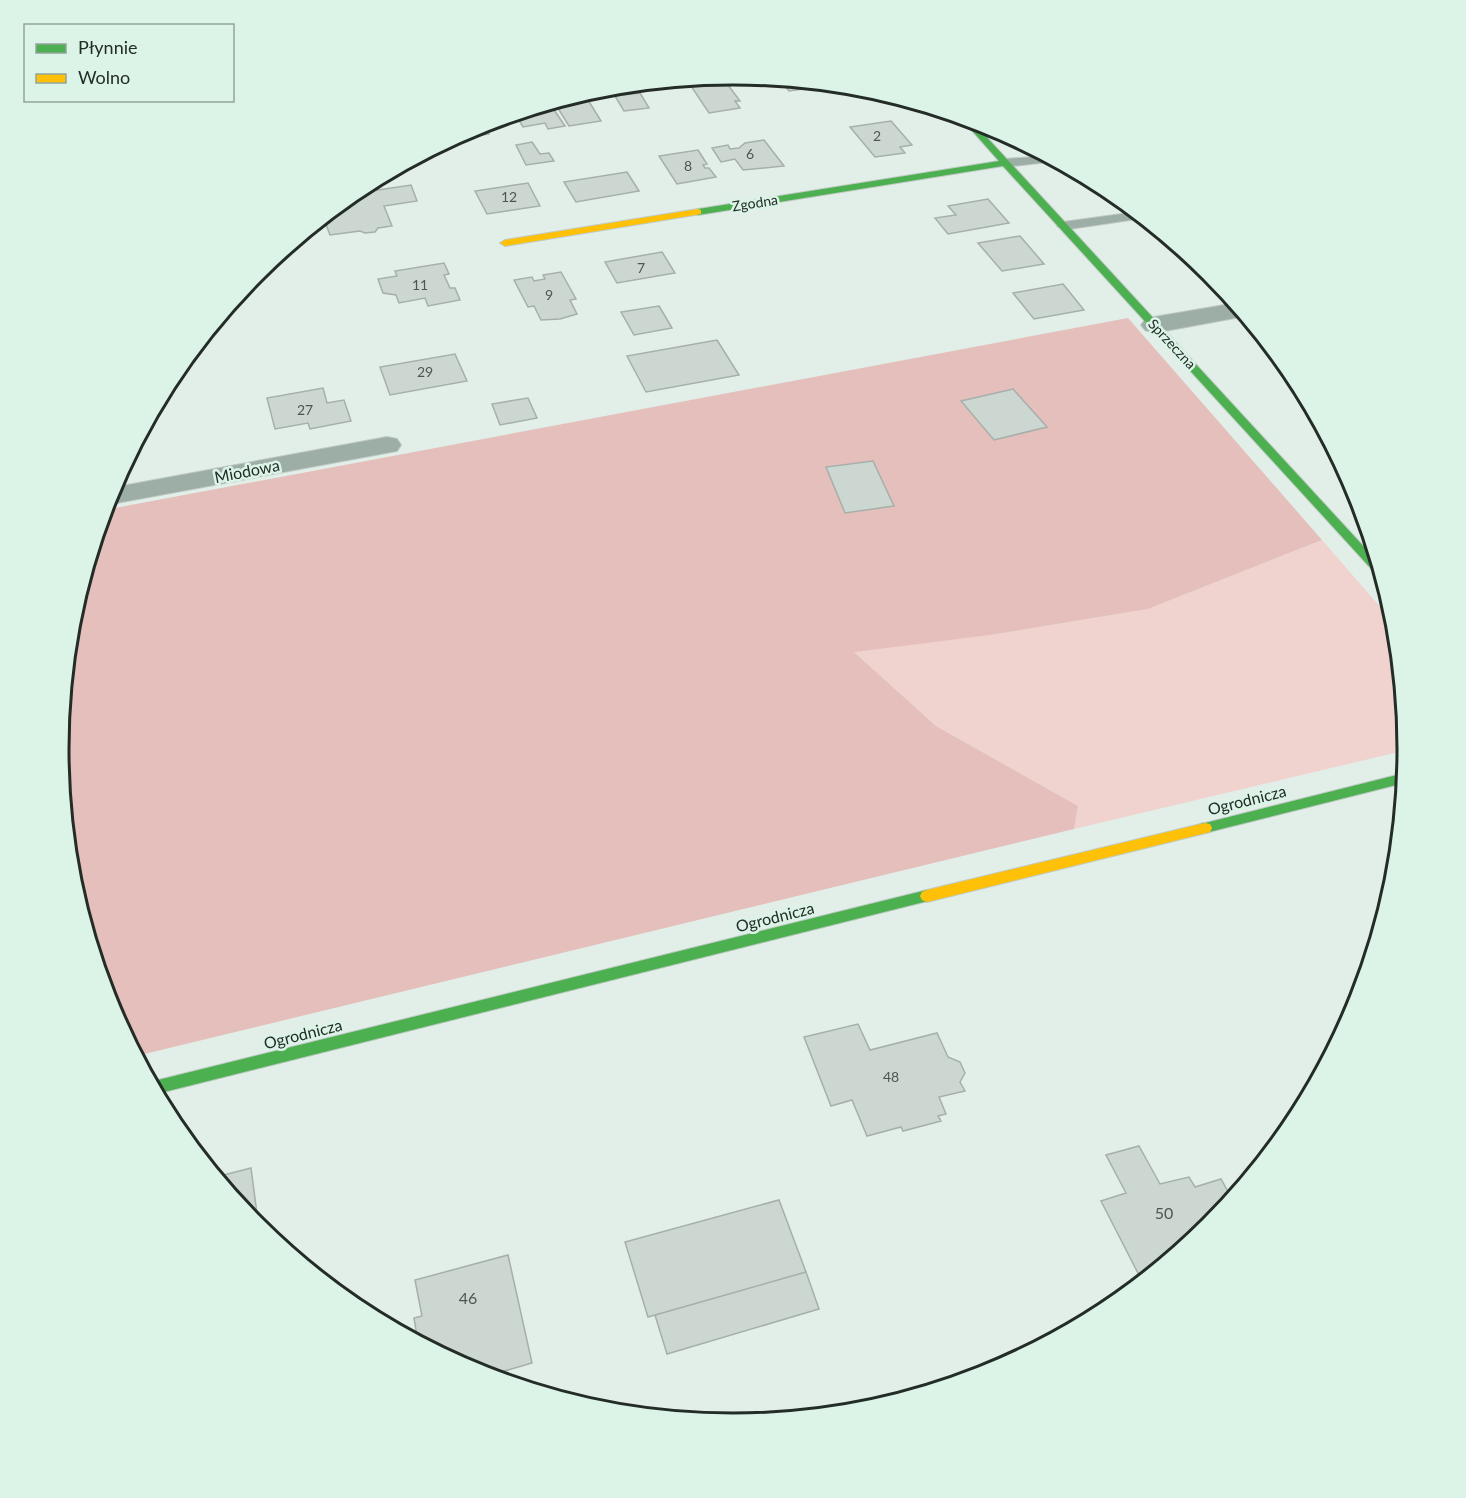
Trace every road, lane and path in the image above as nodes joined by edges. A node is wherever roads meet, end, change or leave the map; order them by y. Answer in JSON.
{"nodes":[{"id":1,"x":976,"y":132,"type":"edge"},
{"id":2,"x":1040,"y":160,"type":"edge"},
{"id":3,"x":1004,"y":163,"type":"junction"},
{"id":4,"x":1129,"y":217,"type":"edge"},
{"id":5,"x":1063,"y":226,"type":"junction"},
{"id":6,"x":505,"y":243,"type":"dead end"},
{"id":7,"x":1233,"y":312,"type":"edge"},
{"id":8,"x":1154,"y":325,"type":"junction"},
{"id":9,"x":387,"y":445,"type":"dead end"},
{"id":10,"x":120,"y":495,"type":"edge"},
{"id":11,"x":1369,"y":558,"type":"edge"},
{"id":12,"x":1396,"y":780,"type":"edge"},
{"id":13,"x":161,"y":1086,"type":"edge"}],
"edges":[{"from":1,"to":3,"type":"street","name":"Sprzeczna"},
{"from":2,"to":3,"type":"lane"},
{"from":3,"to":5,"type":"street","name":"Sprzeczna"},
{"from":3,"to":6,"type":"street","name":"Zgodna"},
{"from":4,"to":5,"type":"lane"},
{"from":5,"to":8,"type":"street","name":"Sprzeczna"},
{"from":7,"to":8,"type":"street"},
{"from":8,"to":11,"type":"street","name":"Sprzeczna"},
{"from":9,"to":10,"type":"street","name":"Miodowa"},
{"from":12,"to":13,"type":"street","name":"Ogrodnicza"}]}
